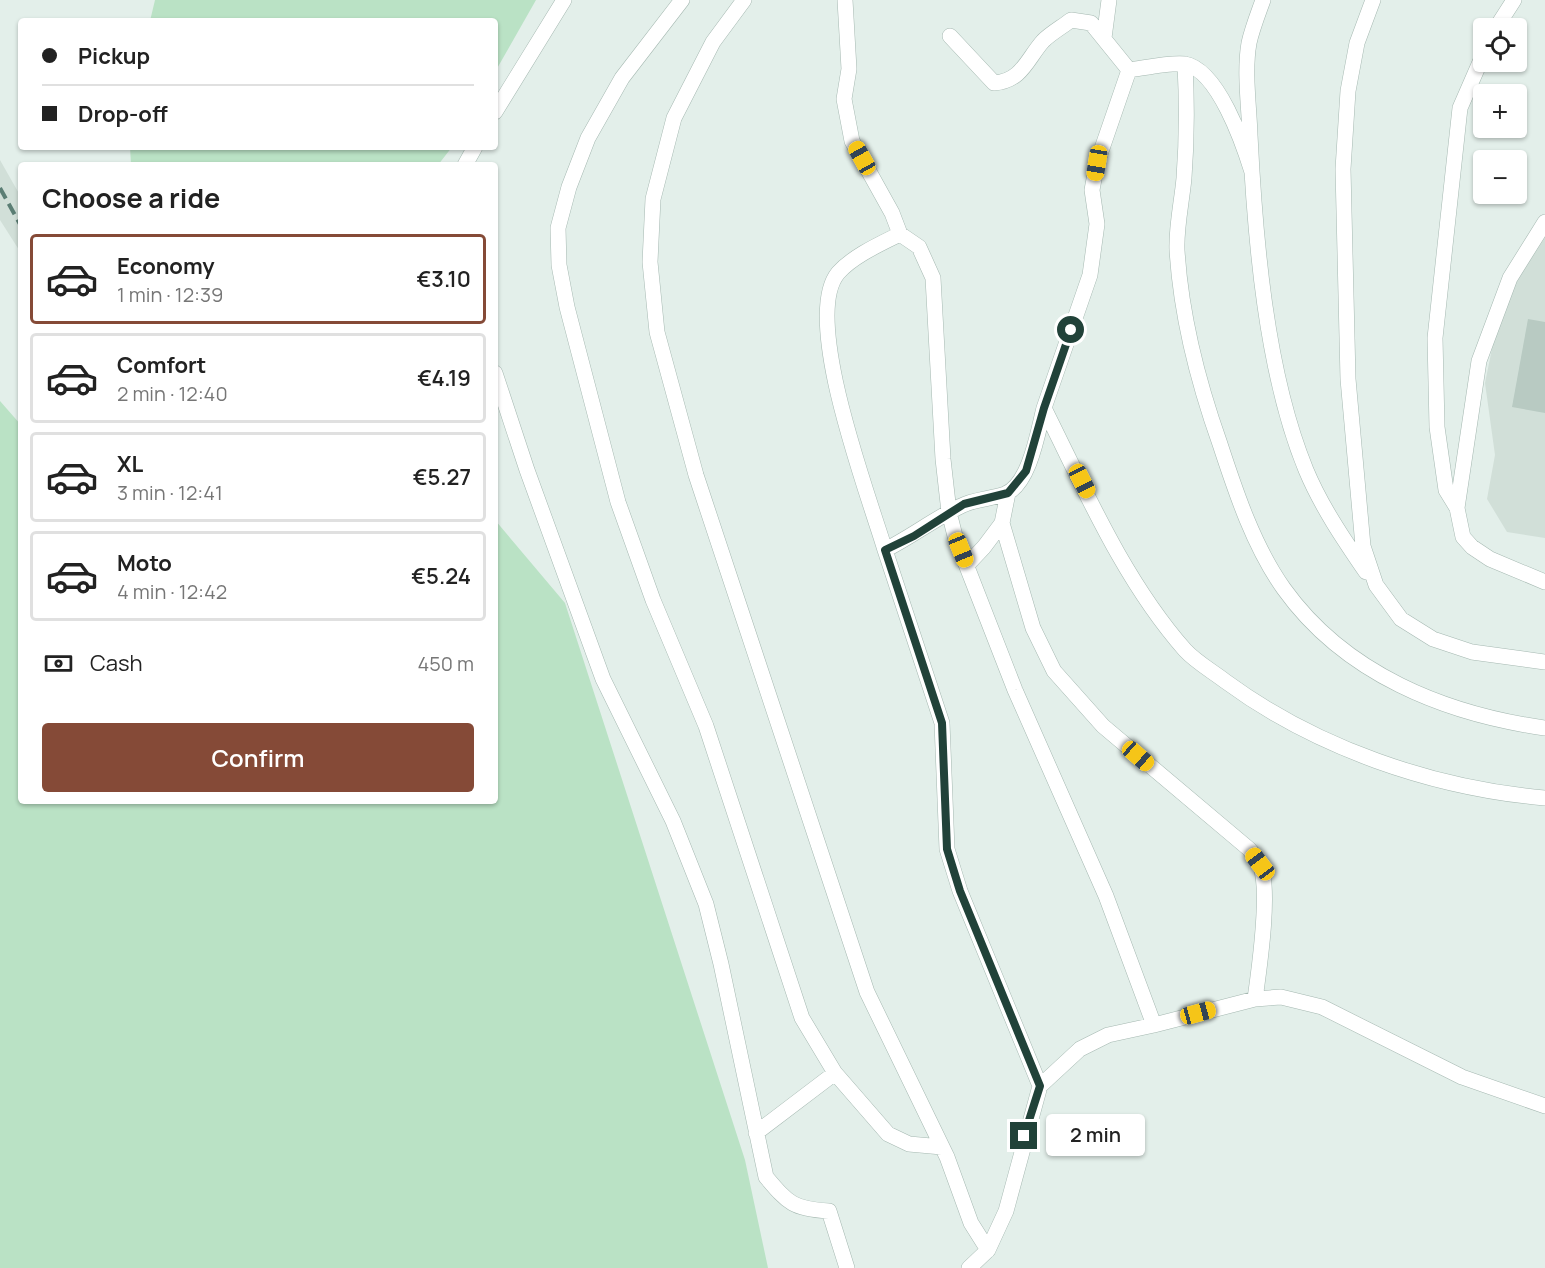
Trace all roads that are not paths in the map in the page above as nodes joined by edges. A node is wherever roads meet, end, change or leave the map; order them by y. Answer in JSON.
{"nodes":[{"id":1,"x":564,"y":0,"type":"edge"},
{"id":2,"x":682,"y":0,"type":"edge"},
{"id":3,"x":744,"y":0,"type":"edge"},
{"id":4,"x":845,"y":0,"type":"edge"},
{"id":5,"x":1109,"y":0,"type":"edge"},
{"id":6,"x":1263,"y":0,"type":"edge"},
{"id":7,"x":1373,"y":0,"type":"edge"},
{"id":8,"x":1514,"y":0,"type":"edge"},
{"id":9,"x":1502,"y":18,"type":"edge"},
{"id":10,"x":950,"y":36,"type":"dead end"},
{"id":11,"x":1104,"y":38,"type":"junction"},
{"id":12,"x":1185,"y":64,"type":"junction"},
{"id":13,"x":1129,"y":70,"type":"junction"},
{"id":14,"x":1476,"y":72,"type":"edge"},
{"id":15,"x":498,"y":107,"type":"edge"},
{"id":16,"x":1252,"y":172,"type":"junction"},
{"id":17,"x":1545,"y":222,"type":"edge"},
{"id":18,"x":900,"y":234,"type":"junction"},
{"id":19,"x":498,"y":382,"type":"edge"},
{"id":20,"x":1044,"y":408,"type":"junction"},
{"id":21,"x":1008,"y":493,"type":"junction"},
{"id":22,"x":1457,"y":508,"type":"junction"},
{"id":23,"x":949,"y":512,"type":"junction"},
{"id":24,"x":1002,"y":523,"type":"junction"},
{"id":25,"x":885,"y":550,"type":"junction"},
{"id":26,"x":967,"y":565,"type":"junction"},
{"id":27,"x":1545,"y":582,"type":"edge"},
{"id":28,"x":1376,"y":585,"type":"junction"},
{"id":29,"x":1545,"y":662,"type":"edge"},
{"id":30,"x":1545,"y":728,"type":"edge"},
{"id":31,"x":1545,"y":798,"type":"edge"},
{"id":32,"x":1254,"y":999,"type":"junction"},
{"id":33,"x":1154,"y":1025,"type":"junction"},
{"id":34,"x":835,"y":1072,"type":"junction"},
{"id":35,"x":1040,"y":1086,"type":"junction"},
{"id":36,"x":1545,"y":1106,"type":"edge"},
{"id":37,"x":756,"y":1133,"type":"junction"},
{"id":38,"x":942,"y":1147,"type":"junction"},
{"id":39,"x":988,"y":1250,"type":"junction"},
{"id":40,"x":847,"y":1268,"type":"edge"},
{"id":41,"x":969,"y":1268,"type":"edge"}],
"edges":[{"from":1,"to":15,"type":"lane"},
{"from":2,"to":34,"type":"lane"},
{"from":3,"to":38,"type":"lane"},
{"from":4,"to":18,"type":"lane"},
{"from":5,"to":11,"type":"lane"},
{"from":6,"to":16,"type":"lane"},
{"from":7,"to":28,"type":"lane"},
{"from":8,"to":9,"type":"lane"},
{"from":10,"to":11,"type":"lane"},
{"from":11,"to":13,"type":"lane"},
{"from":12,"to":13,"type":"lane"},
{"from":12,"to":16,"type":"lane"},
{"from":12,"to":30,"type":"lane"},
{"from":13,"to":20,"type":"lane"},
{"from":14,"to":22,"type":"lane"},
{"from":16,"to":28,"type":"lane"},
{"from":17,"to":22,"type":"lane"},
{"from":18,"to":23,"type":"lane"},
{"from":18,"to":25,"type":"lane"},
{"from":19,"to":37,"type":"lane"},
{"from":20,"to":21,"type":"lane"},
{"from":20,"to":31,"type":"lane"},
{"from":21,"to":23,"type":"lane"},
{"from":21,"to":24,"type":"lane"},
{"from":22,"to":27,"type":"lane"},
{"from":23,"to":25,"type":"lane"},
{"from":23,"to":26,"type":"lane"},
{"from":24,"to":26,"type":"lane"},
{"from":24,"to":32,"type":"lane"},
{"from":25,"to":35,"type":"lane"},
{"from":26,"to":33,"type":"lane"},
{"from":28,"to":29,"type":"lane"},
{"from":32,"to":33,"type":"lane"},
{"from":32,"to":36,"type":"lane"},
{"from":33,"to":35,"type":"lane"},
{"from":34,"to":37,"type":"lane"},
{"from":34,"to":38,"type":"lane"},
{"from":35,"to":39,"type":"lane"},
{"from":37,"to":40,"type":"lane"},
{"from":38,"to":39,"type":"lane"},
{"from":39,"to":41,"type":"lane"}]}
